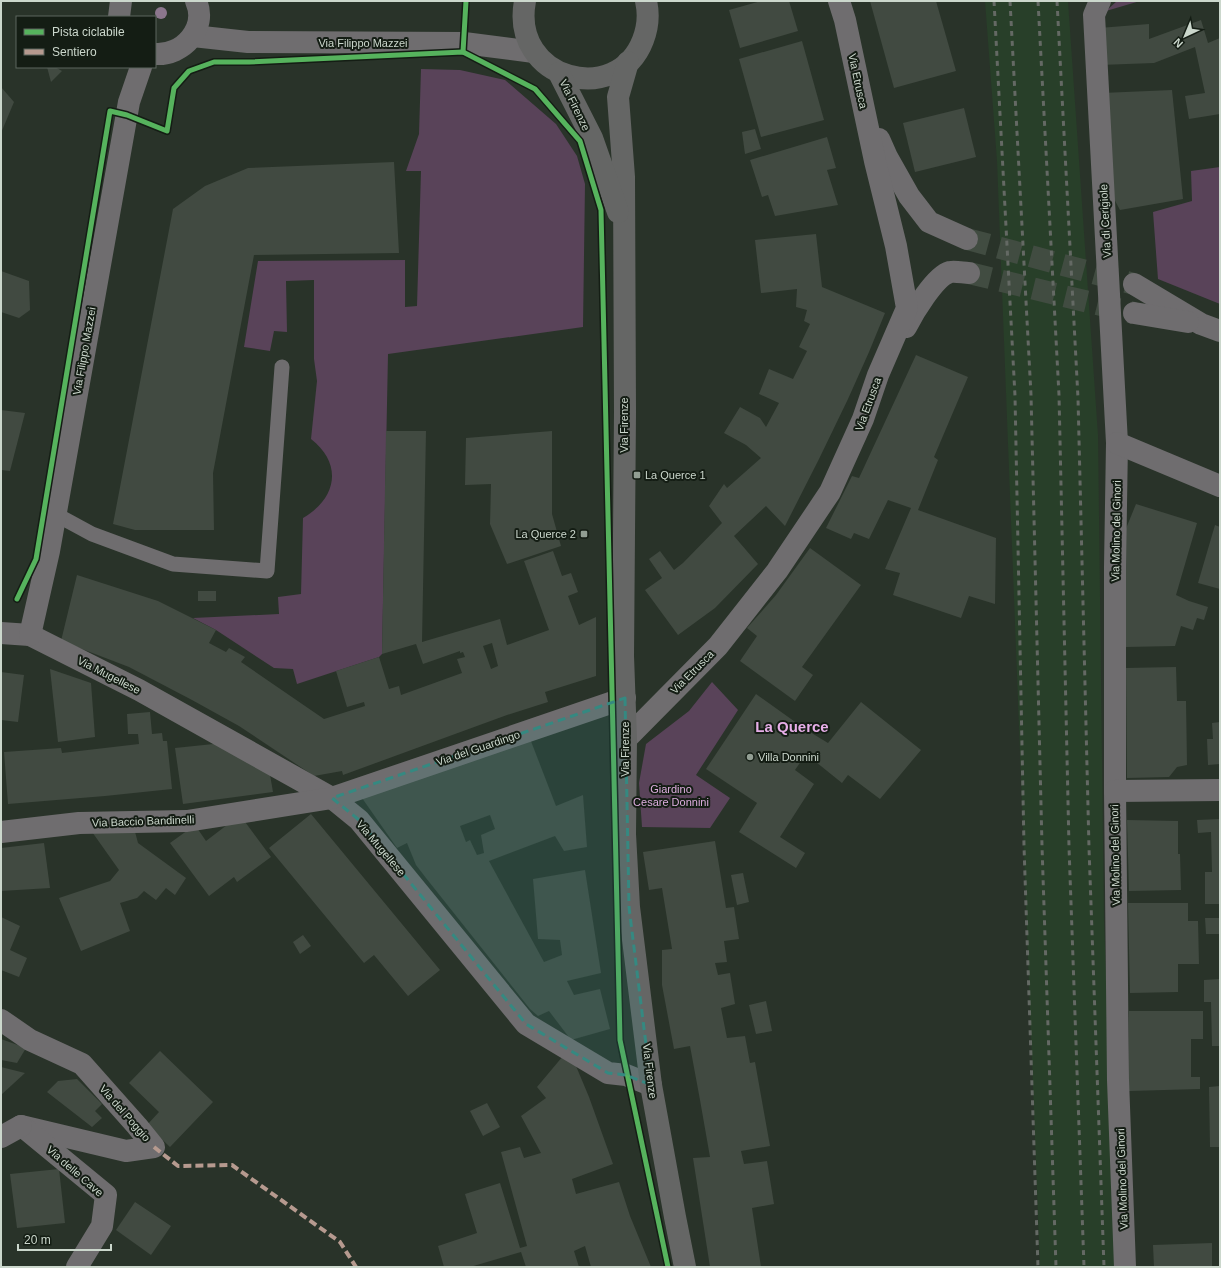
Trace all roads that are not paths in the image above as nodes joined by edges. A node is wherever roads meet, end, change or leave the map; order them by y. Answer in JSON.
{"nodes":[{"id":1,"x":196,"y":1,"type":"edge"},
{"id":2,"x":525,"y":1,"type":"edge"},
{"id":3,"x":646,"y":1,"type":"edge"},
{"id":4,"x":838,"y":1,"type":"edge"},
{"id":5,"x":1100,"y":1,"type":"edge"},
{"id":6,"x":193,"y":36,"type":"junction"},
{"id":7,"x":534,"y":52,"type":"junction"},
{"id":8,"x":156,"y":54,"type":"edge"},
{"id":9,"x":628,"y":62,"type":"junction"},
{"id":10,"x":142,"y":68,"type":"edge"},
{"id":11,"x":559,"y":73,"type":"junction"},
{"id":12,"x":863,"y":102,"type":"junction"},
{"id":13,"x":623,"y":226,"type":"junction"},
{"id":14,"x":967,"y":239,"type":"tunnel mouth"},
{"id":15,"x":969,"y":273,"type":"tunnel mouth"},
{"id":16,"x":1134,"y":284,"type":"tunnel mouth"},
{"id":17,"x":1134,"y":313,"type":"tunnel mouth"},
{"id":18,"x":1211,"y":328,"type":"edge"},
{"id":19,"x":282,"y":367,"type":"dead end"},
{"id":20,"x":863,"y":419,"type":"junction"},
{"id":21,"x":1117,"y":443,"type":"junction"},
{"id":22,"x":1220,"y":486,"type":"edge"},
{"id":23,"x":55,"y":514,"type":"junction"},
{"id":24,"x":1,"y":633,"type":"edge"},
{"id":25,"x":30,"y":635,"type":"junction"},
{"id":26,"x":625,"y":698,"type":"junction"},
{"id":27,"x":626,"y":740,"type":"junction"},
{"id":28,"x":1220,"y":790,"type":"edge"},
{"id":29,"x":1115,"y":791,"type":"junction"},
{"id":30,"x":332,"y":798,"type":"junction"},
{"id":31,"x":1,"y":832,"type":"edge"},
{"id":32,"x":1,"y":1020,"type":"edge"},
{"id":33,"x":651,"y":1085,"type":"junction"},
{"id":34,"x":21,"y":1126,"type":"junction"},
{"id":35,"x":1,"y":1137,"type":"edge"},
{"id":36,"x":77,"y":1267,"type":"edge"},
{"id":37,"x":685,"y":1267,"type":"edge"},
{"id":38,"x":1126,"y":1267,"type":"edge"}],
"edges":[{"from":1,"to":6,"type":"street"},
{"from":2,"to":7,"type":"main road","name":"Via Firenze"},
{"from":3,"to":9,"type":"main road","name":"Via Firenze"},
{"from":4,"to":12,"type":"street","name":"Via Etrusca"},
{"from":5,"to":21,"type":"street","name":"Via di Cerigiole"},
{"from":6,"to":7,"type":"street","name":"Via Filippo Mazzei"},
{"from":6,"to":8,"type":"street"},
{"from":7,"to":11,"type":"main road","name":"Via Firenze"},
{"from":9,"to":11,"type":"main road","name":"Via Firenze"},
{"from":9,"to":13,"type":"main road","name":"Via Firenze"},
{"from":10,"to":23,"type":"street","name":"Via Filippo Mazzei"},
{"from":11,"to":13,"type":"main road","name":"Via Firenze"},
{"from":12,"to":14,"type":"street"},
{"from":12,"to":20,"type":"street","name":"Via Etrusca"},
{"from":13,"to":26,"type":"main road","name":"Via Firenze"},
{"from":15,"to":20,"type":"street"},
{"from":16,"to":18,"type":"street"},
{"from":17,"to":18,"type":"street"},
{"from":19,"to":23,"type":"lane"},
{"from":20,"to":27,"type":"street","name":"Via Etrusca"},
{"from":21,"to":22,"type":"street"},
{"from":21,"to":29,"type":"street","name":"Via Molino del Ginori"},
{"from":23,"to":25,"type":"street","name":"Via Filippo Mazzei"},
{"from":24,"to":25,"type":"street","name":"Via Mugellese"},
{"from":25,"to":30,"type":"street","name":"Via Mugellese"},
{"from":26,"to":27,"type":"main road","name":"Via Firenze"},
{"from":26,"to":30,"type":"street","name":"Via del Guardingo"},
{"from":27,"to":33,"type":"main road","name":"Via Firenze"},
{"from":28,"to":29,"type":"street"},
{"from":29,"to":38,"type":"street","name":"Via Molino del Ginori"},
{"from":30,"to":31,"type":"street","name":"Via Baccio Bandinelli"},
{"from":30,"to":33,"type":"street","name":"Via Mugellese"},
{"from":32,"to":34,"type":"street","name":"Via del Poggio"},
{"from":33,"to":37,"type":"main road","name":"Via Firenze"},
{"from":34,"to":35,"type":"street"},
{"from":34,"to":36,"type":"street","name":"Via delle Cave"}]}
